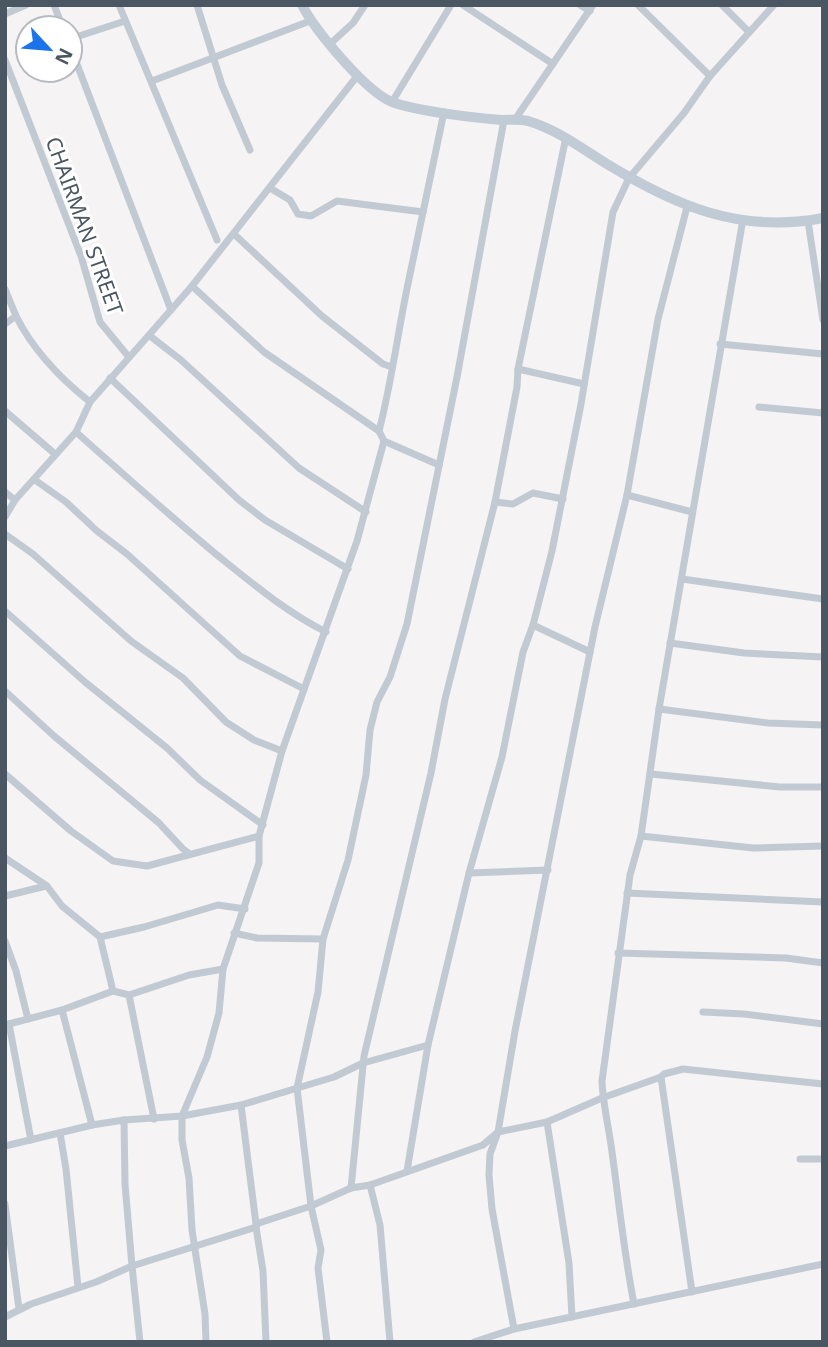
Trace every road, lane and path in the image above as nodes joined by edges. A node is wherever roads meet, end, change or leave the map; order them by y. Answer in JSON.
{"nodes":[{"id":1,"x":26,"y":5,"type":"edge"},
{"id":2,"x":119,"y":5,"type":"edge"},
{"id":3,"x":197,"y":5,"type":"edge"},
{"id":4,"x":302,"y":5,"type":"edge"},
{"id":5,"x":365,"y":5,"type":"edge"},
{"id":6,"x":451,"y":5,"type":"edge"},
{"id":7,"x":463,"y":5,"type":"edge"},
{"id":8,"x":580,"y":5,"type":"edge"},
{"id":9,"x":638,"y":5,"type":"edge"},
{"id":10,"x":722,"y":5,"type":"edge"},
{"id":11,"x":774,"y":5,"type":"edge"},
{"id":12,"x":592,"y":8,"type":"edge"},
{"id":13,"x":5,"y":14,"type":"edge"},
{"id":14,"x":125,"y":21,"type":"junction"},
{"id":15,"x":310,"y":21,"type":"junction"},
{"id":16,"x":749,"y":32,"type":"junction"},
{"id":17,"x":84,"y":34,"type":"edge"},
{"id":18,"x":330,"y":44,"type":"junction"},
{"id":19,"x":213,"y":58,"type":"junction"},
{"id":20,"x":5,"y":60,"type":"edge"},
{"id":21,"x":553,"y":64,"type":"junction"},
{"id":22,"x":358,"y":75,"type":"junction"},
{"id":23,"x":710,"y":76,"type":"junction"},
{"id":24,"x":152,"y":81,"type":"junction"},
{"id":25,"x":84,"y":83,"type":"edge"},
{"id":26,"x":392,"y":102,"type":"junction"},
{"id":27,"x":444,"y":112,"type":"junction"},
{"id":28,"x":516,"y":118,"type":"junction"},
{"id":29,"x":504,"y":120,"type":"junction"},
{"id":30,"x":566,"y":137,"type":"junction"},
{"id":31,"x":250,"y":150,"type":"dead end"},
{"id":32,"x":629,"y":178,"type":"junction"},
{"id":33,"x":270,"y":188,"type":"junction"},
{"id":34,"x":687,"y":207,"type":"junction"},
{"id":35,"x":423,"y":212,"type":"junction"},
{"id":36,"x":823,"y":218,"type":"edge"},
{"id":37,"x":745,"y":220,"type":"junction"},
{"id":38,"x":808,"y":221,"type":"junction"},
{"id":39,"x":234,"y":234,"type":"junction"},
{"id":40,"x":217,"y":240,"type":"dead end"},
{"id":41,"x":192,"y":286,"type":"junction"},
{"id":42,"x":5,"y":289,"type":"edge"},
{"id":43,"x":171,"y":310,"type":"junction"},
{"id":44,"x":16,"y":316,"type":"junction"},
{"id":45,"x":823,"y":320,"type":"edge"},
{"id":46,"x":5,"y":324,"type":"edge"},
{"id":47,"x":150,"y":336,"type":"junction"},
{"id":48,"x":720,"y":344,"type":"junction"},
{"id":49,"x":823,"y":354,"type":"edge"},
{"id":50,"x":128,"y":356,"type":"junction"},
{"id":51,"x":392,"y":367,"type":"junction"},
{"id":52,"x":518,"y":369,"type":"junction"},
{"id":53,"x":110,"y":378,"type":"junction"},
{"id":54,"x":584,"y":384,"type":"junction"},
{"id":55,"x":90,"y":402,"type":"junction"},
{"id":56,"x":759,"y":407,"type":"dead end"},
{"id":57,"x":5,"y":411,"type":"edge"},
{"id":58,"x":823,"y":413,"type":"edge"},
{"id":59,"x":379,"y":431,"type":"junction"},
{"id":60,"x":76,"y":432,"type":"junction"},
{"id":61,"x":384,"y":441,"type":"junction"},
{"id":62,"x":55,"y":454,"type":"junction"},
{"id":63,"x":439,"y":466,"type":"junction"},
{"id":64,"x":35,"y":480,"type":"junction"},
{"id":65,"x":5,"y":492,"type":"edge"},
{"id":66,"x":626,"y":495,"type":"junction"},
{"id":67,"x":563,"y":499,"type":"junction"},
{"id":68,"x":15,"y":500,"type":"junction"},
{"id":69,"x":495,"y":502,"type":"junction"},
{"id":70,"x":366,"y":512,"type":"junction"},
{"id":71,"x":692,"y":512,"type":"junction"},
{"id":72,"x":5,"y":517,"type":"edge"},
{"id":73,"x":5,"y":534,"type":"edge"},
{"id":74,"x":348,"y":569,"type":"junction"},
{"id":75,"x":682,"y":579,"type":"junction"},
{"id":76,"x":823,"y":599,"type":"edge"},
{"id":77,"x":5,"y":611,"type":"edge"},
{"id":78,"x":533,"y":625,"type":"junction"},
{"id":79,"x":326,"y":632,"type":"junction"},
{"id":80,"x":670,"y":643,"type":"junction"},
{"id":81,"x":590,"y":652,"type":"junction"},
{"id":82,"x":823,"y":657,"type":"edge"},
{"id":83,"x":304,"y":689,"type":"junction"},
{"id":84,"x":5,"y":691,"type":"edge"},
{"id":85,"x":659,"y":709,"type":"junction"},
{"id":86,"x":823,"y":725,"type":"edge"},
{"id":87,"x":282,"y":751,"type":"junction"},
{"id":88,"x":5,"y":774,"type":"edge"},
{"id":89,"x":651,"y":774,"type":"junction"},
{"id":90,"x":823,"y":787,"type":"edge"},
{"id":91,"x":263,"y":825,"type":"junction"},
{"id":92,"x":259,"y":836,"type":"junction"},
{"id":93,"x":641,"y":836,"type":"junction"},
{"id":94,"x":823,"y":846,"type":"edge"},
{"id":95,"x":190,"y":854,"type":"junction"},
{"id":96,"x":5,"y":858,"type":"edge"},
{"id":97,"x":548,"y":870,"type":"junction"},
{"id":98,"x":469,"y":873,"type":"junction"},
{"id":99,"x":47,"y":886,"type":"junction"},
{"id":100,"x":627,"y":893,"type":"junction"},
{"id":101,"x":5,"y":896,"type":"edge"},
{"id":102,"x":823,"y":902,"type":"edge"},
{"id":103,"x":245,"y":909,"type":"junction"},
{"id":104,"x":234,"y":933,"type":"junction"},
{"id":105,"x":100,"y":937,"type":"junction"},
{"id":106,"x":323,"y":939,"type":"junction"},
{"id":107,"x":5,"y":941,"type":"edge"},
{"id":108,"x":618,"y":953,"type":"junction"},
{"id":109,"x":823,"y":962,"type":"edge"},
{"id":110,"x":223,"y":969,"type":"junction"},
{"id":111,"x":113,"y":991,"type":"junction"},
{"id":112,"x":128,"y":995,"type":"junction"},
{"id":113,"x":62,"y":1010,"type":"junction"},
{"id":114,"x":703,"y":1012,"type":"dead end"},
{"id":115,"x":28,"y":1019,"type":"junction"},
{"id":116,"x":823,"y":1024,"type":"edge"},
{"id":117,"x":7,"y":1025,"type":"edge"},
{"id":118,"x":428,"y":1045,"type":"junction"},
{"id":119,"x":363,"y":1063,"type":"junction"},
{"id":120,"x":661,"y":1077,"type":"junction"},
{"id":121,"x":823,"y":1084,"type":"edge"},
{"id":122,"x":297,"y":1088,"type":"junction"},
{"id":123,"x":603,"y":1098,"type":"junction"},
{"id":124,"x":241,"y":1105,"type":"junction"},
{"id":125,"x":182,"y":1115,"type":"junction"},
{"id":126,"x":154,"y":1119,"type":"junction"},
{"id":127,"x":124,"y":1120,"type":"junction"},
{"id":128,"x":547,"y":1122,"type":"junction"},
{"id":129,"x":92,"y":1125,"type":"junction"},
{"id":130,"x":498,"y":1132,"type":"junction"},
{"id":131,"x":60,"y":1133,"type":"junction"},
{"id":132,"x":31,"y":1140,"type":"junction"},
{"id":133,"x":5,"y":1146,"type":"edge"},
{"id":134,"x":800,"y":1159,"type":"dead end"},
{"id":135,"x":823,"y":1159,"type":"edge"},
{"id":136,"x":407,"y":1171,"type":"junction"},
{"id":137,"x":370,"y":1185,"type":"junction"},
{"id":138,"x":351,"y":1188,"type":"junction"},
{"id":139,"x":5,"y":1204,"type":"edge"},
{"id":140,"x":311,"y":1206,"type":"junction"},
{"id":141,"x":256,"y":1225,"type":"junction"},
{"id":142,"x":195,"y":1248,"type":"junction"},
{"id":143,"x":823,"y":1264,"type":"edge"},
{"id":144,"x":132,"y":1266,"type":"junction"},
{"id":145,"x":78,"y":1287,"type":"junction"},
{"id":146,"x":692,"y":1292,"type":"junction"},
{"id":147,"x":634,"y":1304,"type":"junction"},
{"id":148,"x":19,"y":1309,"type":"junction"},
{"id":149,"x":5,"y":1317,"type":"edge"},
{"id":150,"x":572,"y":1317,"type":"junction"},
{"id":151,"x":514,"y":1329,"type":"junction"},
{"id":152,"x":140,"y":1342,"type":"edge"},
{"id":153,"x":206,"y":1342,"type":"edge"},
{"id":154,"x":266,"y":1342,"type":"edge"},
{"id":155,"x":327,"y":1342,"type":"edge"},
{"id":156,"x":390,"y":1342,"type":"edge"},
{"id":157,"x":474,"y":1342,"type":"edge"}],
"edges":[{"from":1,"to":13,"type":"street"},
{"from":2,"to":14,"type":"street"},
{"from":3,"to":19,"type":"street"},
{"from":4,"to":15,"type":"street"},
{"from":5,"to":18,"type":"street"},
{"from":6,"to":26,"type":"street"},
{"from":7,"to":21,"type":"street"},
{"from":8,"to":12,"type":"street"},
{"from":9,"to":23,"type":"street"},
{"from":10,"to":16,"type":"street"},
{"from":11,"to":16,"type":"street"},
{"from":12,"to":21,"type":"street"},
{"from":14,"to":17,"type":"street"},
{"from":14,"to":24,"type":"street"},
{"from":15,"to":18,"type":"street"},
{"from":15,"to":19,"type":"street"},
{"from":16,"to":23,"type":"street"},
{"from":18,"to":22,"type":"street"},
{"from":19,"to":24,"type":"street"},
{"from":19,"to":31,"type":"street"},
{"from":20,"to":50,"type":"street","name":"CHAIRMAN STREET"},
{"from":21,"to":28,"type":"street"},
{"from":22,"to":26,"type":"street"},
{"from":22,"to":33,"type":"street"},
{"from":23,"to":32,"type":"street"},
{"from":24,"to":40,"type":"street"},
{"from":25,"to":43,"type":"street"},
{"from":26,"to":27,"type":"street"},
{"from":27,"to":29,"type":"street"},
{"from":27,"to":35,"type":"street"},
{"from":28,"to":29,"type":"street"},
{"from":28,"to":30,"type":"street"},
{"from":29,"to":63,"type":"street"},
{"from":30,"to":32,"type":"street"},
{"from":30,"to":52,"type":"street"},
{"from":32,"to":34,"type":"street"},
{"from":32,"to":54,"type":"street"},
{"from":33,"to":35,"type":"street"},
{"from":33,"to":39,"type":"street"},
{"from":34,"to":37,"type":"street"},
{"from":34,"to":66,"type":"street"},
{"from":35,"to":51,"type":"street"},
{"from":36,"to":38,"type":"street"},
{"from":37,"to":38,"type":"street"},
{"from":37,"to":48,"type":"street"},
{"from":38,"to":45,"type":"street"},
{"from":39,"to":41,"type":"street"},
{"from":39,"to":51,"type":"street"},
{"from":41,"to":43,"type":"street"},
{"from":41,"to":59,"type":"street"},
{"from":42,"to":44,"type":"street"},
{"from":43,"to":47,"type":"street"},
{"from":44,"to":46,"type":"street"},
{"from":44,"to":55,"type":"street"},
{"from":47,"to":50,"type":"street"},
{"from":47,"to":70,"type":"street"},
{"from":48,"to":49,"type":"street"},
{"from":48,"to":71,"type":"street"},
{"from":50,"to":53,"type":"street"},
{"from":51,"to":59,"type":"street"},
{"from":52,"to":54,"type":"street"},
{"from":52,"to":69,"type":"street"},
{"from":53,"to":55,"type":"street"},
{"from":53,"to":74,"type":"street"},
{"from":54,"to":67,"type":"street"},
{"from":55,"to":60,"type":"street"},
{"from":56,"to":58,"type":"street"},
{"from":57,"to":62,"type":"street"},
{"from":59,"to":61,"type":"street"},
{"from":60,"to":62,"type":"street"},
{"from":60,"to":79,"type":"street"},
{"from":61,"to":63,"type":"street"},
{"from":61,"to":70,"type":"street"},
{"from":62,"to":64,"type":"street"},
{"from":63,"to":106,"type":"street"},
{"from":64,"to":68,"type":"street"},
{"from":64,"to":83,"type":"street"},
{"from":65,"to":68,"type":"street"},
{"from":66,"to":71,"type":"street"},
{"from":66,"to":81,"type":"street"},
{"from":67,"to":69,"type":"street"},
{"from":67,"to":78,"type":"street"},
{"from":68,"to":72,"type":"street"},
{"from":69,"to":119,"type":"street"},
{"from":70,"to":74,"type":"street"},
{"from":71,"to":75,"type":"street"},
{"from":73,"to":87,"type":"street"},
{"from":74,"to":79,"type":"street"},
{"from":75,"to":76,"type":"street"},
{"from":75,"to":80,"type":"street"},
{"from":77,"to":91,"type":"street"},
{"from":78,"to":81,"type":"street"},
{"from":78,"to":98,"type":"street"},
{"from":79,"to":83,"type":"street"},
{"from":80,"to":82,"type":"street"},
{"from":80,"to":85,"type":"street"},
{"from":81,"to":97,"type":"street"},
{"from":83,"to":87,"type":"street"},
{"from":84,"to":95,"type":"street"},
{"from":85,"to":86,"type":"street"},
{"from":85,"to":89,"type":"street"},
{"from":87,"to":91,"type":"street"},
{"from":88,"to":95,"type":"street"},
{"from":89,"to":90,"type":"street"},
{"from":89,"to":93,"type":"street"},
{"from":91,"to":92,"type":"street"},
{"from":92,"to":95,"type":"street"},
{"from":92,"to":103,"type":"street"},
{"from":93,"to":94,"type":"street"},
{"from":93,"to":100,"type":"street"},
{"from":96,"to":99,"type":"street"},
{"from":97,"to":98,"type":"street"},
{"from":97,"to":130,"type":"street"},
{"from":98,"to":118,"type":"street"},
{"from":99,"to":101,"type":"street"},
{"from":99,"to":105,"type":"street"},
{"from":100,"to":102,"type":"street"},
{"from":100,"to":108,"type":"street"},
{"from":103,"to":104,"type":"street"},
{"from":103,"to":105,"type":"street"},
{"from":104,"to":106,"type":"street"},
{"from":104,"to":110,"type":"street"},
{"from":105,"to":111,"type":"street"},
{"from":106,"to":122,"type":"street"},
{"from":107,"to":115,"type":"street"},
{"from":108,"to":109,"type":"street"},
{"from":108,"to":123,"type":"street"},
{"from":110,"to":112,"type":"street"},
{"from":110,"to":125,"type":"street"},
{"from":111,"to":112,"type":"street"},
{"from":111,"to":113,"type":"street"},
{"from":112,"to":126,"type":"street"},
{"from":113,"to":115,"type":"street"},
{"from":113,"to":129,"type":"street"},
{"from":114,"to":116,"type":"street"},
{"from":115,"to":117,"type":"street"},
{"from":117,"to":132,"type":"street"},
{"from":118,"to":119,"type":"street"},
{"from":118,"to":136,"type":"street"},
{"from":119,"to":122,"type":"street"},
{"from":119,"to":138,"type":"street"},
{"from":120,"to":121,"type":"street"},
{"from":120,"to":123,"type":"street"},
{"from":120,"to":146,"type":"street"},
{"from":122,"to":124,"type":"street"},
{"from":122,"to":140,"type":"street"},
{"from":123,"to":128,"type":"street"},
{"from":123,"to":147,"type":"street"},
{"from":124,"to":125,"type":"street"},
{"from":124,"to":141,"type":"street"},
{"from":125,"to":126,"type":"street"},
{"from":125,"to":142,"type":"street"},
{"from":126,"to":127,"type":"street"},
{"from":127,"to":129,"type":"street"},
{"from":127,"to":144,"type":"street"},
{"from":128,"to":130,"type":"street"},
{"from":128,"to":150,"type":"street"},
{"from":129,"to":131,"type":"street"},
{"from":130,"to":136,"type":"street"},
{"from":130,"to":151,"type":"street"},
{"from":131,"to":132,"type":"street"},
{"from":131,"to":145,"type":"street"},
{"from":132,"to":133,"type":"street"},
{"from":134,"to":135,"type":"street"},
{"from":136,"to":137,"type":"street"},
{"from":137,"to":138,"type":"street"},
{"from":137,"to":156,"type":"street"},
{"from":138,"to":140,"type":"street"},
{"from":139,"to":148,"type":"street"},
{"from":140,"to":141,"type":"street"},
{"from":140,"to":155,"type":"street"},
{"from":141,"to":142,"type":"street"},
{"from":141,"to":154,"type":"street"},
{"from":142,"to":144,"type":"street"},
{"from":142,"to":153,"type":"street"},
{"from":143,"to":146,"type":"street"},
{"from":144,"to":145,"type":"street"},
{"from":144,"to":152,"type":"street"},
{"from":145,"to":148,"type":"street"},
{"from":146,"to":147,"type":"street"},
{"from":147,"to":150,"type":"street"},
{"from":148,"to":149,"type":"street"},
{"from":150,"to":151,"type":"street"},
{"from":151,"to":157,"type":"street"}]}
